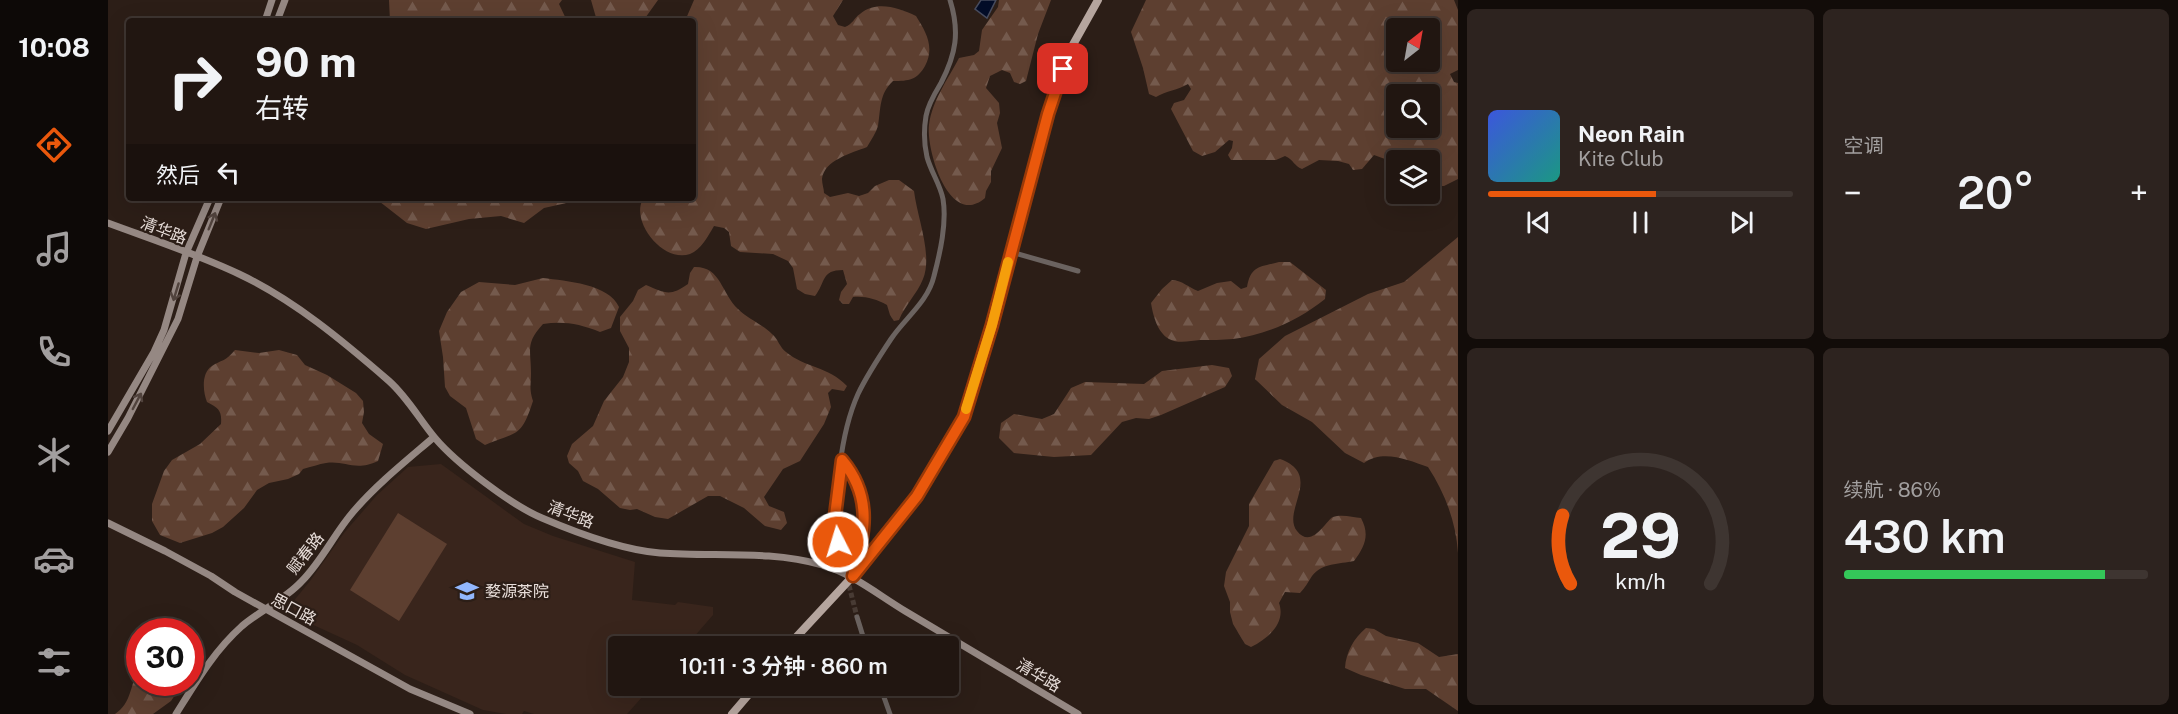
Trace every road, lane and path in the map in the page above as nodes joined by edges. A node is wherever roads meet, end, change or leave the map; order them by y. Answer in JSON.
{"nodes":[{"id":1,"x":272,"y":0,"type":"edge"},
{"id":2,"x":285,"y":0,"type":"edge"},
{"id":3,"x":950,"y":0,"type":"edge"},
{"id":4,"x":1098,"y":0,"type":"edge"},
{"id":5,"x":266,"y":18,"type":"edge"},
{"id":6,"x":279,"y":18,"type":"edge"},
{"id":7,"x":209,"y":201,"type":"edge"},
{"id":8,"x":220,"y":201,"type":"edge"},
{"id":9,"x":108,"y":223,"type":"edge"},
{"id":10,"x":1011,"y":252,"type":"junction"},
{"id":11,"x":186,"y":253,"type":"junction"},
{"id":12,"x":197,"y":257,"type":"junction"},
{"id":13,"x":1078,"y":271,"type":"dead end"},
{"id":14,"x":108,"y":431,"type":"edge"},
{"id":15,"x":434,"y":437,"type":"junction"},
{"id":16,"x":108,"y":452,"type":"edge"},
{"id":17,"x":842,"y":460,"type":"junction"},
{"id":18,"x":108,"y":523,"type":"edge"},
{"id":19,"x":838,"y":542,"type":"tunnel mouth"},
{"id":20,"x":853,"y":576,"type":"junction"},
{"id":21,"x":266,"y":609,"type":"junction"},
{"id":22,"x":857,"y":617,"type":"tunnel mouth"},
{"id":23,"x":797,"y":636,"type":"edge"},
{"id":24,"x":863,"y":636,"type":"edge"},
{"id":25,"x":747,"y":696,"type":"edge"},
{"id":26,"x":883,"y":696,"type":"edge"},
{"id":27,"x":176,"y":714,"type":"edge"},
{"id":28,"x":470,"y":714,"type":"edge"},
{"id":29,"x":732,"y":714,"type":"edge"},
{"id":30,"x":890,"y":714,"type":"edge"},
{"id":31,"x":1078,"y":714,"type":"edge"}],
"edges":[{"from":1,"to":5,"type":"main road"},
{"from":2,"to":6,"type":"main road"},
{"from":3,"to":17,"type":"street"},
{"from":4,"to":10,"type":"main road"},
{"from":7,"to":11,"type":"main road"},
{"from":12,"to":8,"type":"main road","one_way":true},
{"from":9,"to":11,"type":"main road","name":"清华路"},
{"from":10,"to":13,"type":"street"},
{"from":10,"to":20,"type":"main road"},
{"from":11,"to":12,"type":"main road","name":"清华路"},
{"from":11,"to":14,"type":"main road","one_way":true},
{"from":12,"to":15,"type":"main road","name":"清华路"},
{"from":16,"to":12,"type":"main road","one_way":true},
{"from":15,"to":20,"type":"main road","name":"清华路"},
{"from":15,"to":21,"type":"main road","name":"赋春路"},
{"from":17,"to":19,"type":"street"},
{"from":17,"to":20,"type":"street"},
{"from":18,"to":21,"type":"main road","name":"思口路"},
{"from":20,"to":23,"type":"main road"},
{"from":20,"to":31,"type":"main road","name":"清华路"},
{"from":21,"to":27,"type":"main road","name":"赋春路"},
{"from":21,"to":28,"type":"main road","name":"思口路"},
{"from":22,"to":24,"type":"street"},
{"from":25,"to":29,"type":"main road"},
{"from":26,"to":30,"type":"street"}]}
